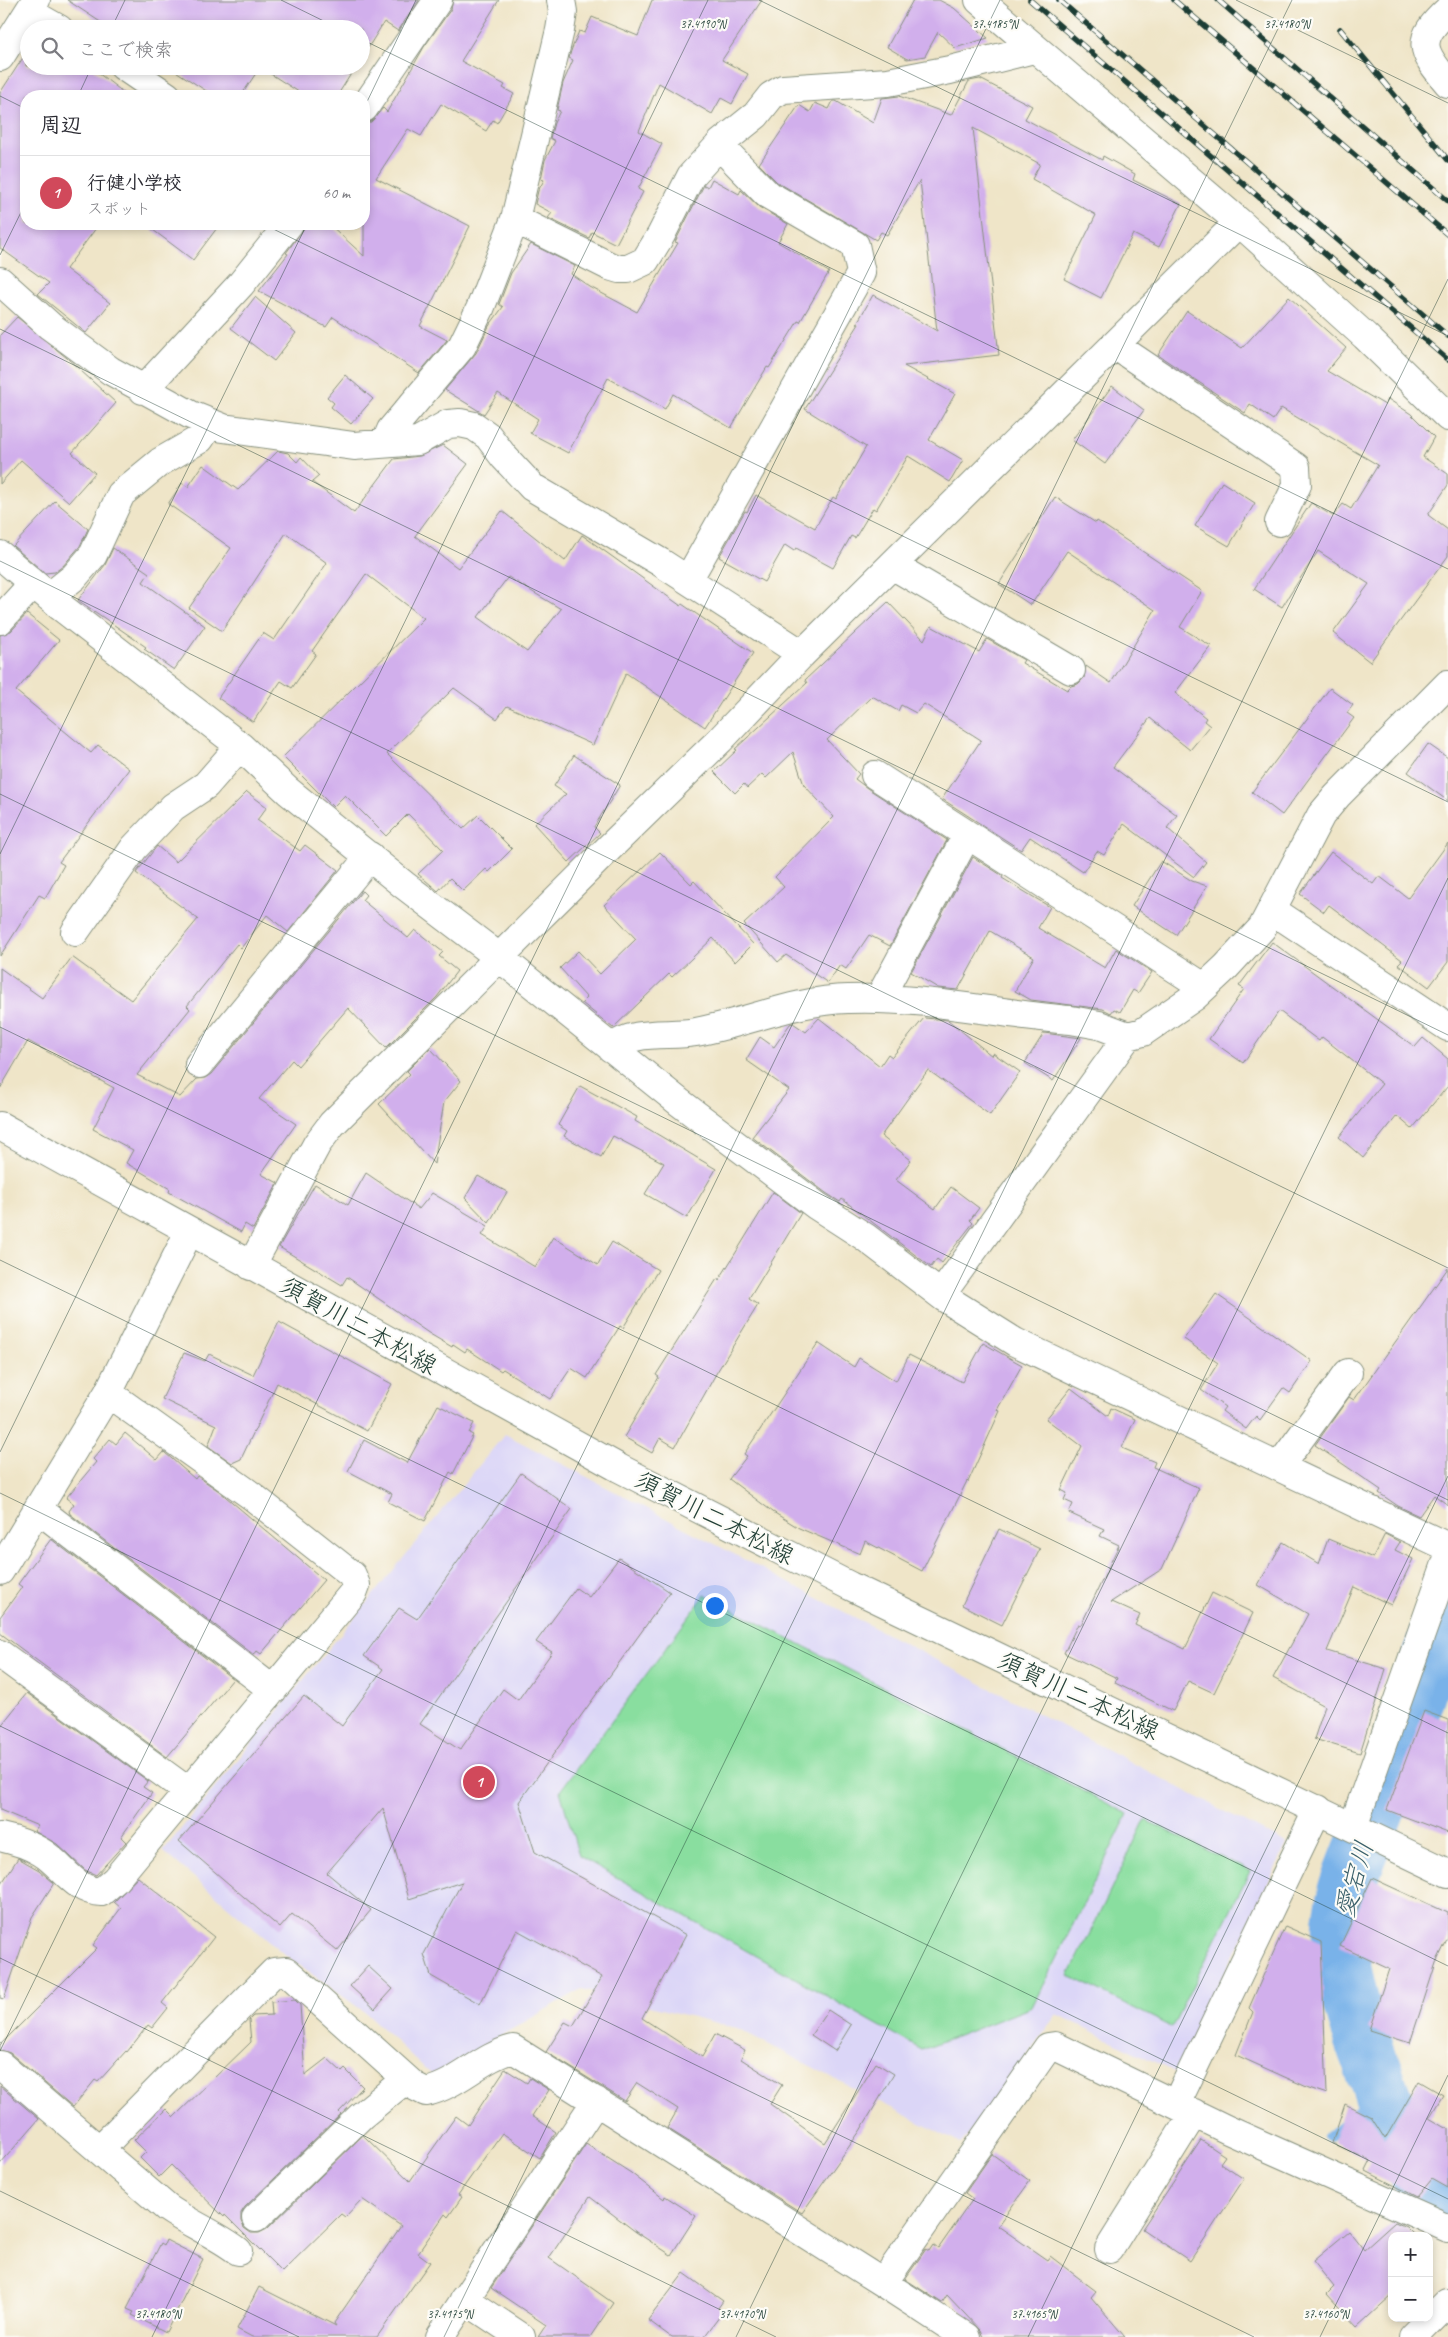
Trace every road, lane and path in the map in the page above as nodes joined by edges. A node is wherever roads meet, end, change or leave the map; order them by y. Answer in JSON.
{"nodes":[{"id":1,"x":438,"y":0,"type":"edge"},
{"id":2,"x":562,"y":0,"type":"edge"},
{"id":3,"x":978,"y":0,"type":"edge"},
{"id":4,"x":32,"y":6,"type":"edge"},
{"id":5,"x":1448,"y":10,"type":"edge"},
{"id":6,"x":23,"y":20,"type":"edge"},
{"id":7,"x":48,"y":20,"type":"edge"},
{"id":8,"x":20,"y":25,"type":"edge"},
{"id":9,"x":1034,"y":49,"type":"junction"},
{"id":10,"x":0,"y":57,"type":"edge"},
{"id":11,"x":136,"y":75,"type":"edge"},
{"id":12,"x":1448,"y":83,"type":"edge"},
{"id":13,"x":158,"y":90,"type":"edge"},
{"id":14,"x":370,"y":99,"type":"edge"},
{"id":15,"x":719,"y":145,"type":"junction"},
{"id":16,"x":515,"y":219,"type":"junction"},
{"id":17,"x":1240,"y":222,"type":"junction"},
{"id":18,"x":284,"y":230,"type":"edge"},
{"id":19,"x":0,"y":281,"type":"edge"},
{"id":20,"x":1116,"y":346,"type":"junction"},
{"id":21,"x":143,"y":390,"type":"junction"},
{"id":22,"x":1448,"y":417,"type":"edge"},
{"id":23,"x":210,"y":423,"type":"junction"},
{"id":24,"x":386,"y":442,"type":"junction"},
{"id":25,"x":1279,"y":522,"type":"dead end"},
{"id":26,"x":0,"y":555,"type":"edge"},
{"id":27,"x":892,"y":565,"type":"junction"},
{"id":28,"x":688,"y":580,"type":"junction"},
{"id":29,"x":41,"y":591,"type":"junction"},
{"id":30,"x":0,"y":620,"type":"edge"},
{"id":31,"x":802,"y":654,"type":"junction"},
{"id":32,"x":1071,"y":670,"type":"dead end"},
{"id":33,"x":1448,"y":684,"type":"edge"},
{"id":34,"x":240,"y":746,"type":"junction"},
{"id":35,"x":874,"y":775,"type":"dead end"},
{"id":36,"x":967,"y":835,"type":"junction"},
{"id":37,"x":370,"y":856,"type":"junction"},
{"id":38,"x":1272,"y":910,"type":"junction"},
{"id":39,"x":75,"y":932,"type":"dead end"},
{"id":40,"x":500,"y":958,"type":"junction"},
{"id":41,"x":1204,"y":987,"type":"junction"},
{"id":42,"x":878,"y":999,"type":"junction"},
{"id":43,"x":1448,"y":1026,"type":"edge"},
{"id":44,"x":1128,"y":1036,"type":"junction"},
{"id":45,"x":611,"y":1048,"type":"junction"},
{"id":46,"x":199,"y":1064,"type":"dead end"},
{"id":47,"x":0,"y":1126,"type":"edge"},
{"id":48,"x":189,"y":1232,"type":"junction"},
{"id":49,"x":251,"y":1266,"type":"junction"},
{"id":50,"x":941,"y":1295,"type":"junction"},
{"id":51,"x":1348,"y":1373,"type":"dead end"},
{"id":52,"x":108,"y":1393,"type":"junction"},
{"id":53,"x":1279,"y":1467,"type":"junction"},
{"id":54,"x":38,"y":1509,"type":"junction"},
{"id":55,"x":1448,"y":1547,"type":"edge"},
{"id":56,"x":1448,"y":1558,"type":"edge"},
{"id":57,"x":0,"y":1571,"type":"edge"},
{"id":58,"x":0,"y":1654,"type":"edge"},
{"id":59,"x":273,"y":1690,"type":"junction"},
{"id":60,"x":189,"y":1792,"type":"junction"},
{"id":61,"x":1318,"y":1809,"type":"junction"},
{"id":62,"x":1353,"y":1827,"type":"junction"},
{"id":63,"x":0,"y":1837,"type":"edge"},
{"id":64,"x":1448,"y":1873,"type":"edge"},
{"id":65,"x":0,"y":2065,"type":"edge"},
{"id":66,"x":406,"y":2079,"type":"junction"},
{"id":67,"x":596,"y":2102,"type":"junction"},
{"id":68,"x":1185,"y":2109,"type":"junction"},
{"id":69,"x":100,"y":2150,"type":"junction"},
{"id":70,"x":256,"y":2218,"type":"dead end"},
{"id":71,"x":1448,"y":2228,"type":"edge"},
{"id":72,"x":1110,"y":2250,"type":"dead end"},
{"id":73,"x":238,"y":2251,"type":"dead end"},
{"id":74,"x":883,"y":2282,"type":"junction"},
{"id":75,"x":464,"y":2300,"type":"junction"},
{"id":76,"x":1448,"y":2302,"type":"edge"},
{"id":77,"x":440,"y":2337,"type":"edge"},
{"id":78,"x":521,"y":2337,"type":"edge"},
{"id":79,"x":966,"y":2337,"type":"edge"},
{"id":80,"x":1413,"y":2337,"type":"edge"}],
"edges":[{"from":1,"to":14,"type":"street"},
{"from":2,"to":16,"type":"street"},
{"from":3,"to":9,"type":"street"},
{"from":4,"to":6,"type":"street"},
{"from":4,"to":7,"type":"street"},
{"from":5,"to":12,"type":"street"},
{"from":8,"to":10,"type":"street"},
{"from":9,"to":15,"type":"street"},
{"from":9,"to":17,"type":"street"},
{"from":11,"to":13,"type":"street"},
{"from":15,"to":16,"type":"street"},
{"from":15,"to":28,"type":"street"},
{"from":16,"to":24,"type":"street"},
{"from":17,"to":20,"type":"street"},
{"from":17,"to":22,"type":"street"},
{"from":18,"to":21,"type":"street"},
{"from":19,"to":21,"type":"street"},
{"from":20,"to":25,"type":"street"},
{"from":20,"to":27,"type":"street"},
{"from":21,"to":23,"type":"street"},
{"from":23,"to":24,"type":"street"},
{"from":23,"to":29,"type":"street"},
{"from":24,"to":28,"type":"street"},
{"from":26,"to":29,"type":"street"},
{"from":27,"to":31,"type":"street"},
{"from":27,"to":32,"type":"street"},
{"from":28,"to":31,"type":"street"},
{"from":29,"to":30,"type":"street"},
{"from":29,"to":34,"type":"street"},
{"from":31,"to":40,"type":"street"},
{"from":33,"to":38,"type":"street"},
{"from":34,"to":37,"type":"street"},
{"from":34,"to":39,"type":"street"},
{"from":35,"to":36,"type":"street"},
{"from":36,"to":41,"type":"street"},
{"from":36,"to":42,"type":"street"},
{"from":37,"to":40,"type":"street"},
{"from":37,"to":46,"type":"street"},
{"from":38,"to":41,"type":"street"},
{"from":38,"to":43,"type":"street"},
{"from":40,"to":45,"type":"street"},
{"from":40,"to":49,"type":"street"},
{"from":41,"to":44,"type":"street"},
{"from":42,"to":44,"type":"street"},
{"from":42,"to":45,"type":"street"},
{"from":44,"to":50,"type":"street"},
{"from":45,"to":50,"type":"street"},
{"from":47,"to":48,"type":"street","name":"須賀川二本松線"},
{"from":48,"to":49,"type":"street","name":"須賀川二本松線"},
{"from":48,"to":52,"type":"street"},
{"from":49,"to":61,"type":"street","name":"須賀川二本松線"},
{"from":50,"to":53,"type":"street"},
{"from":51,"to":53,"type":"street"},
{"from":52,"to":54,"type":"street"},
{"from":52,"to":59,"type":"street"},
{"from":53,"to":55,"type":"street"},
{"from":54,"to":57,"type":"street"},
{"from":54,"to":59,"type":"street"},
{"from":56,"to":62,"type":"street"},
{"from":58,"to":60,"type":"street"},
{"from":59,"to":60,"type":"street"},
{"from":60,"to":63,"type":"street"},
{"from":61,"to":62,"type":"street","name":"須賀川二本松線"},
{"from":61,"to":68,"type":"street"},
{"from":62,"to":64,"type":"street","name":"須賀川二本松線"},
{"from":65,"to":69,"type":"street"},
{"from":66,"to":67,"type":"street"},
{"from":66,"to":69,"type":"street"},
{"from":66,"to":70,"type":"street"},
{"from":67,"to":74,"type":"street"},
{"from":67,"to":75,"type":"street"},
{"from":68,"to":71,"type":"street"},
{"from":68,"to":72,"type":"street"},
{"from":68,"to":74,"type":"street"},
{"from":69,"to":73,"type":"street"},
{"from":74,"to":79,"type":"street"},
{"from":75,"to":77,"type":"street"},
{"from":75,"to":78,"type":"street"},
{"from":76,"to":80,"type":"street"}]}
